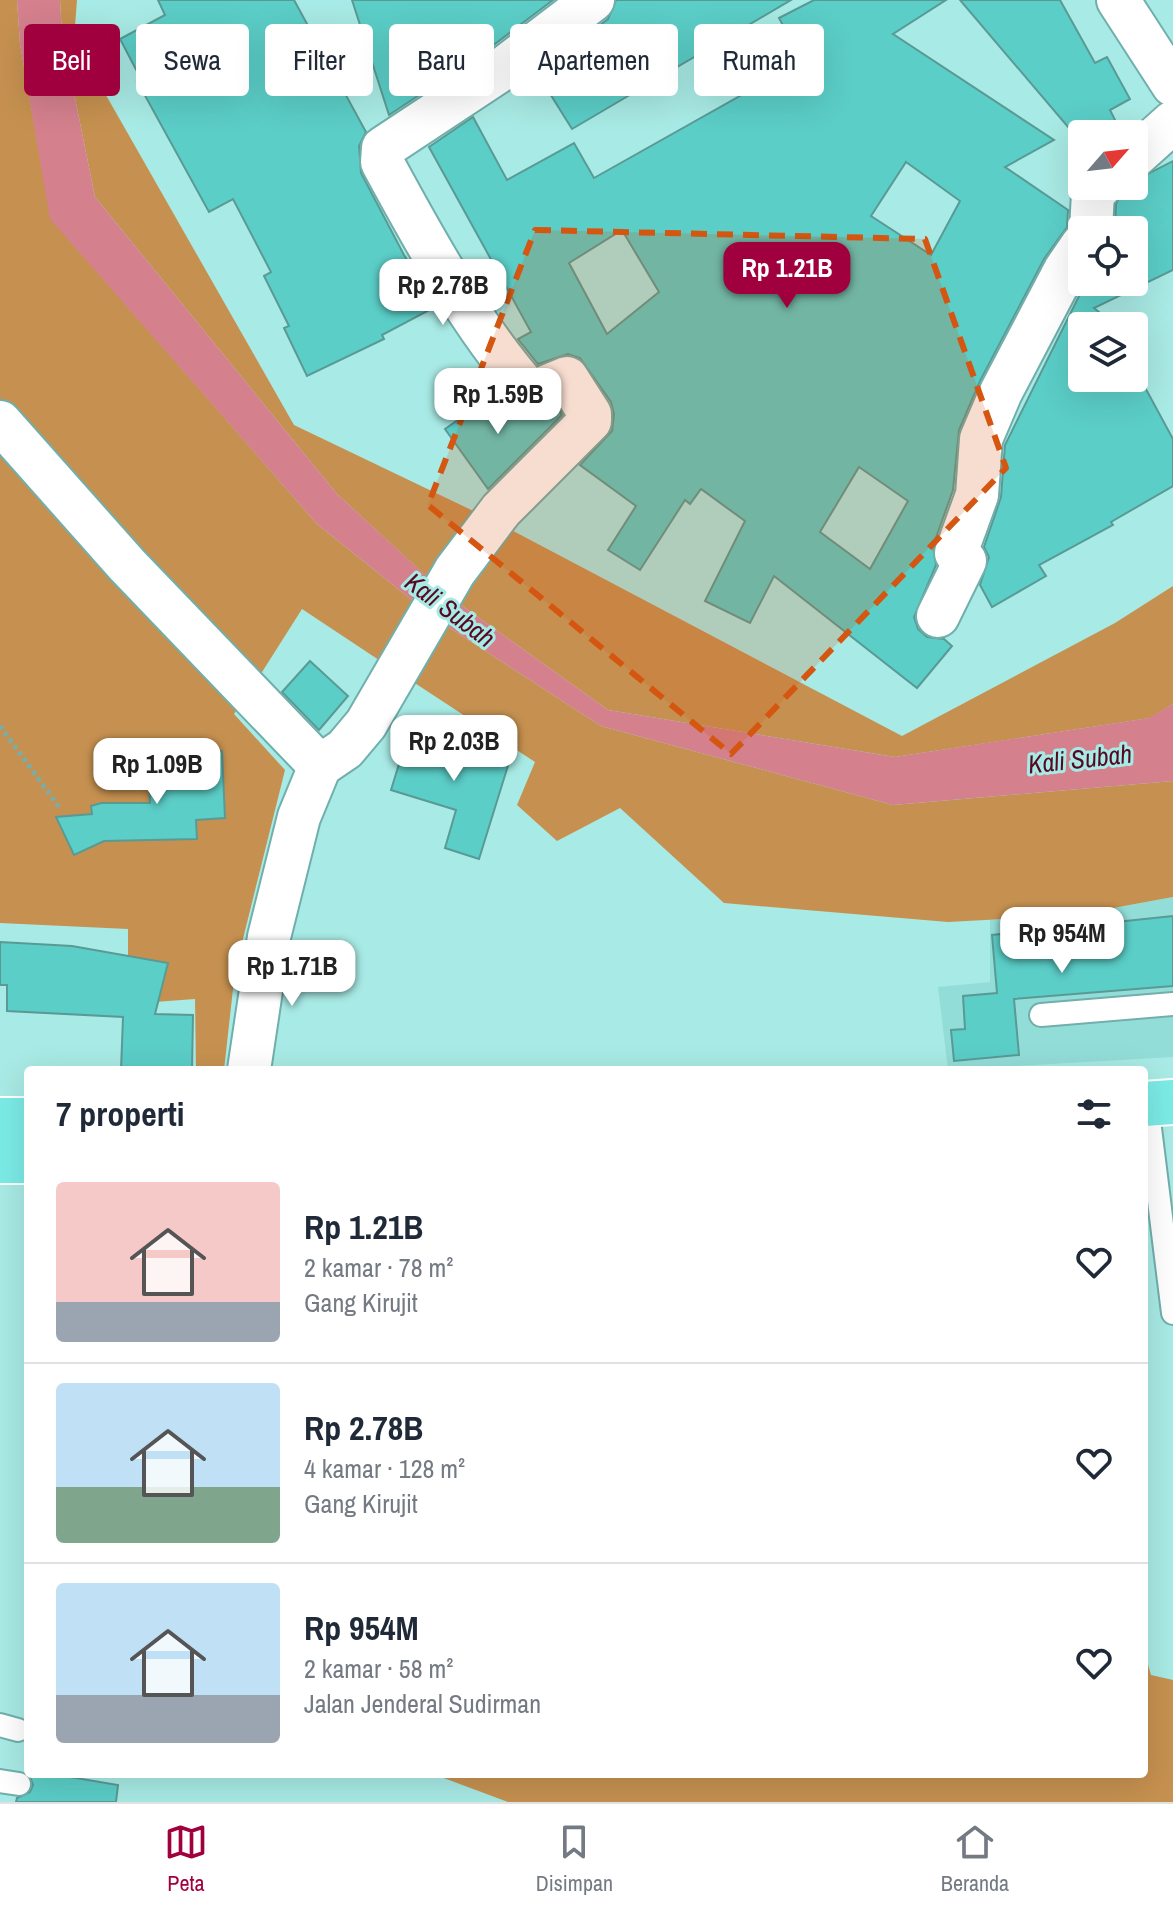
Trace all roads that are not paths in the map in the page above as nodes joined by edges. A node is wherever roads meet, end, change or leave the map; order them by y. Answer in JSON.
{"nodes":[{"id":1,"x":593,"y":0,"type":"edge"},
{"id":2,"x":1118,"y":0,"type":"edge"},
{"id":3,"x":1173,"y":85,"type":"edge"},
{"id":4,"x":1173,"y":122,"type":"edge"},
{"id":5,"x":1148,"y":144,"type":"edge"},
{"id":6,"x":1068,"y":266,"type":"edge"},
{"id":7,"x":0,"y":422,"type":"edge"},
{"id":8,"x":938,"y":616,"type":"dead end"},
{"id":9,"x":320,"y":766,"type":"junction"},
{"id":10,"x":1173,"y":1004,"type":"edge"},
{"id":11,"x":1041,"y":1015,"type":"dead end"},
{"id":12,"x":250,"y":1066,"type":"edge"},
{"id":13,"x":1155,"y":1104,"type":"edge"},
{"id":14,"x":0,"y":1120,"type":"edge"},
{"id":15,"x":24,"y":1120,"type":"edge"},
{"id":16,"x":0,"y":1161,"type":"edge"},
{"id":17,"x":24,"y":1161,"type":"edge"},
{"id":18,"x":1173,"y":1313,"type":"edge"}],
"edges":[{"from":1,"to":9,"type":"street"},
{"from":2,"to":3,"type":"street"},
{"from":4,"to":5,"type":"street"},
{"from":6,"to":8,"type":"street"},
{"from":7,"to":9,"type":"street"},
{"from":9,"to":12,"type":"street"},
{"from":10,"to":11,"type":"lane"},
{"from":13,"to":18,"type":"lane"},
{"from":14,"to":15,"type":"highway"},
{"from":16,"to":17,"type":"highway"}]}
